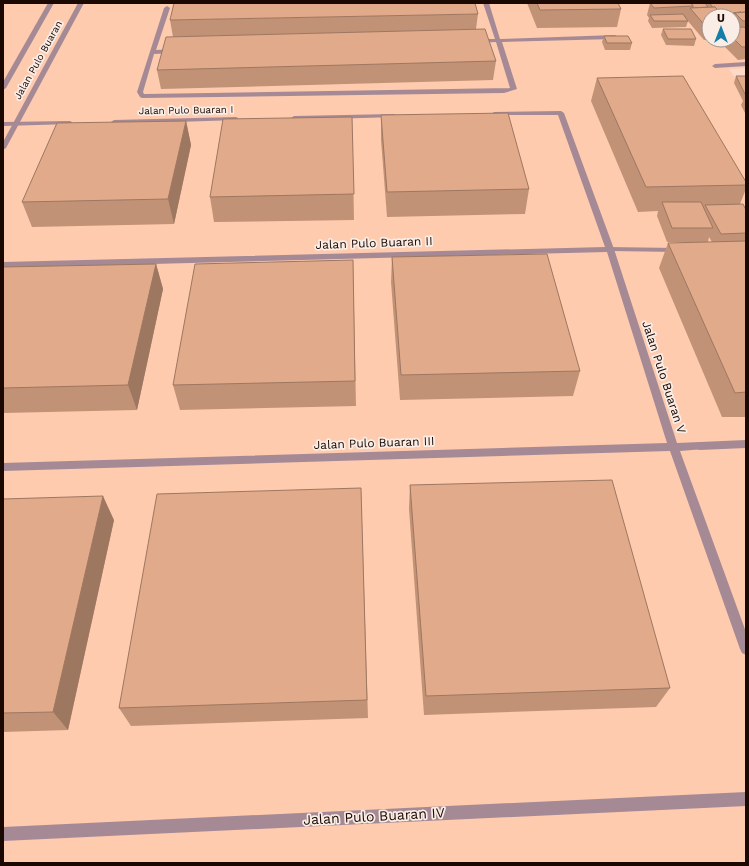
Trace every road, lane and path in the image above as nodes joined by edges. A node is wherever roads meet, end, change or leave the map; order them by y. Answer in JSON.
{"nodes":[{"id":1,"x":51,"y":3,"type":"edge"},
{"id":2,"x":81,"y":3,"type":"edge"},
{"id":3,"x":486,"y":3,"type":"edge"},
{"id":4,"x":167,"y":5,"type":"edge"},
{"id":5,"x":174,"y":7,"type":"edge"},
{"id":6,"x":625,"y":37,"type":"edge"},
{"id":7,"x":498,"y":40,"type":"junction"},
{"id":8,"x":467,"y":41,"type":"edge"},
{"id":9,"x":184,"y":51,"type":"edge"},
{"id":10,"x":152,"y":52,"type":"junction"},
{"id":11,"x":746,"y":64,"type":"edge"},
{"id":12,"x":715,"y":66,"type":"dead end"},
{"id":13,"x":3,"y":88,"type":"edge"},
{"id":14,"x":490,"y":114,"type":"edge"},
{"id":15,"x":402,"y":116,"type":"edge"},
{"id":16,"x":284,"y":118,"type":"edge"},
{"id":17,"x":244,"y":119,"type":"edge"},
{"id":18,"x":110,"y":122,"type":"edge"},
{"id":19,"x":78,"y":123,"type":"edge"},
{"id":20,"x":3,"y":124,"type":"edge"},
{"id":21,"x":15,"y":124,"type":"junction"},
{"id":22,"x":3,"y":148,"type":"edge"},
{"id":23,"x":610,"y":249,"type":"junction"},
{"id":24,"x":686,"y":250,"type":"edge"},
{"id":25,"x":3,"y":266,"type":"edge"},
{"id":26,"x":746,"y":444,"type":"edge"},
{"id":27,"x":673,"y":446,"type":"junction"},
{"id":28,"x":3,"y":468,"type":"edge"},
{"id":29,"x":746,"y":649,"type":"edge"},
{"id":30,"x":746,"y":799,"type":"edge"},
{"id":31,"x":3,"y":834,"type":"edge"}],
"edges":[{"from":1,"to":13,"type":"street","name":"Jalan Pulo Buaran"},
{"from":2,"to":21,"type":"street","name":"Jalan Pulo Buaran"},
{"from":3,"to":7,"type":"street"},
{"from":4,"to":5,"type":"street"},
{"from":4,"to":10,"type":"street"},
{"from":6,"to":7,"type":"street"},
{"from":7,"to":8,"type":"street"},
{"from":7,"to":10,"type":"street"},
{"from":9,"to":10,"type":"street"},
{"from":11,"to":12,"type":"street"},
{"from":14,"to":23,"type":"street","name":"Jalan Pulo Buaran V"},
{"from":15,"to":16,"type":"street"},
{"from":17,"to":18,"type":"street","name":"Jalan Pulo Buaran I"},
{"from":19,"to":21,"type":"street"},
{"from":20,"to":21,"type":"street"},
{"from":21,"to":22,"type":"street","name":"Jalan Pulo Buaran"},
{"from":23,"to":24,"type":"street","name":"Jalan Pulo Buaran II"},
{"from":23,"to":25,"type":"street","name":"Jalan Pulo Buaran II"},
{"from":23,"to":27,"type":"street","name":"Jalan Pulo Buaran V"},
{"from":26,"to":27,"type":"street","name":"Jalan Pulo Buaran III"},
{"from":27,"to":28,"type":"street","name":"Jalan Pulo Buaran III"},
{"from":27,"to":29,"type":"street","name":"Jalan Pulo Buaran V"},
{"from":30,"to":31,"type":"street","name":"Jalan Pulo Buaran IV"}]}
